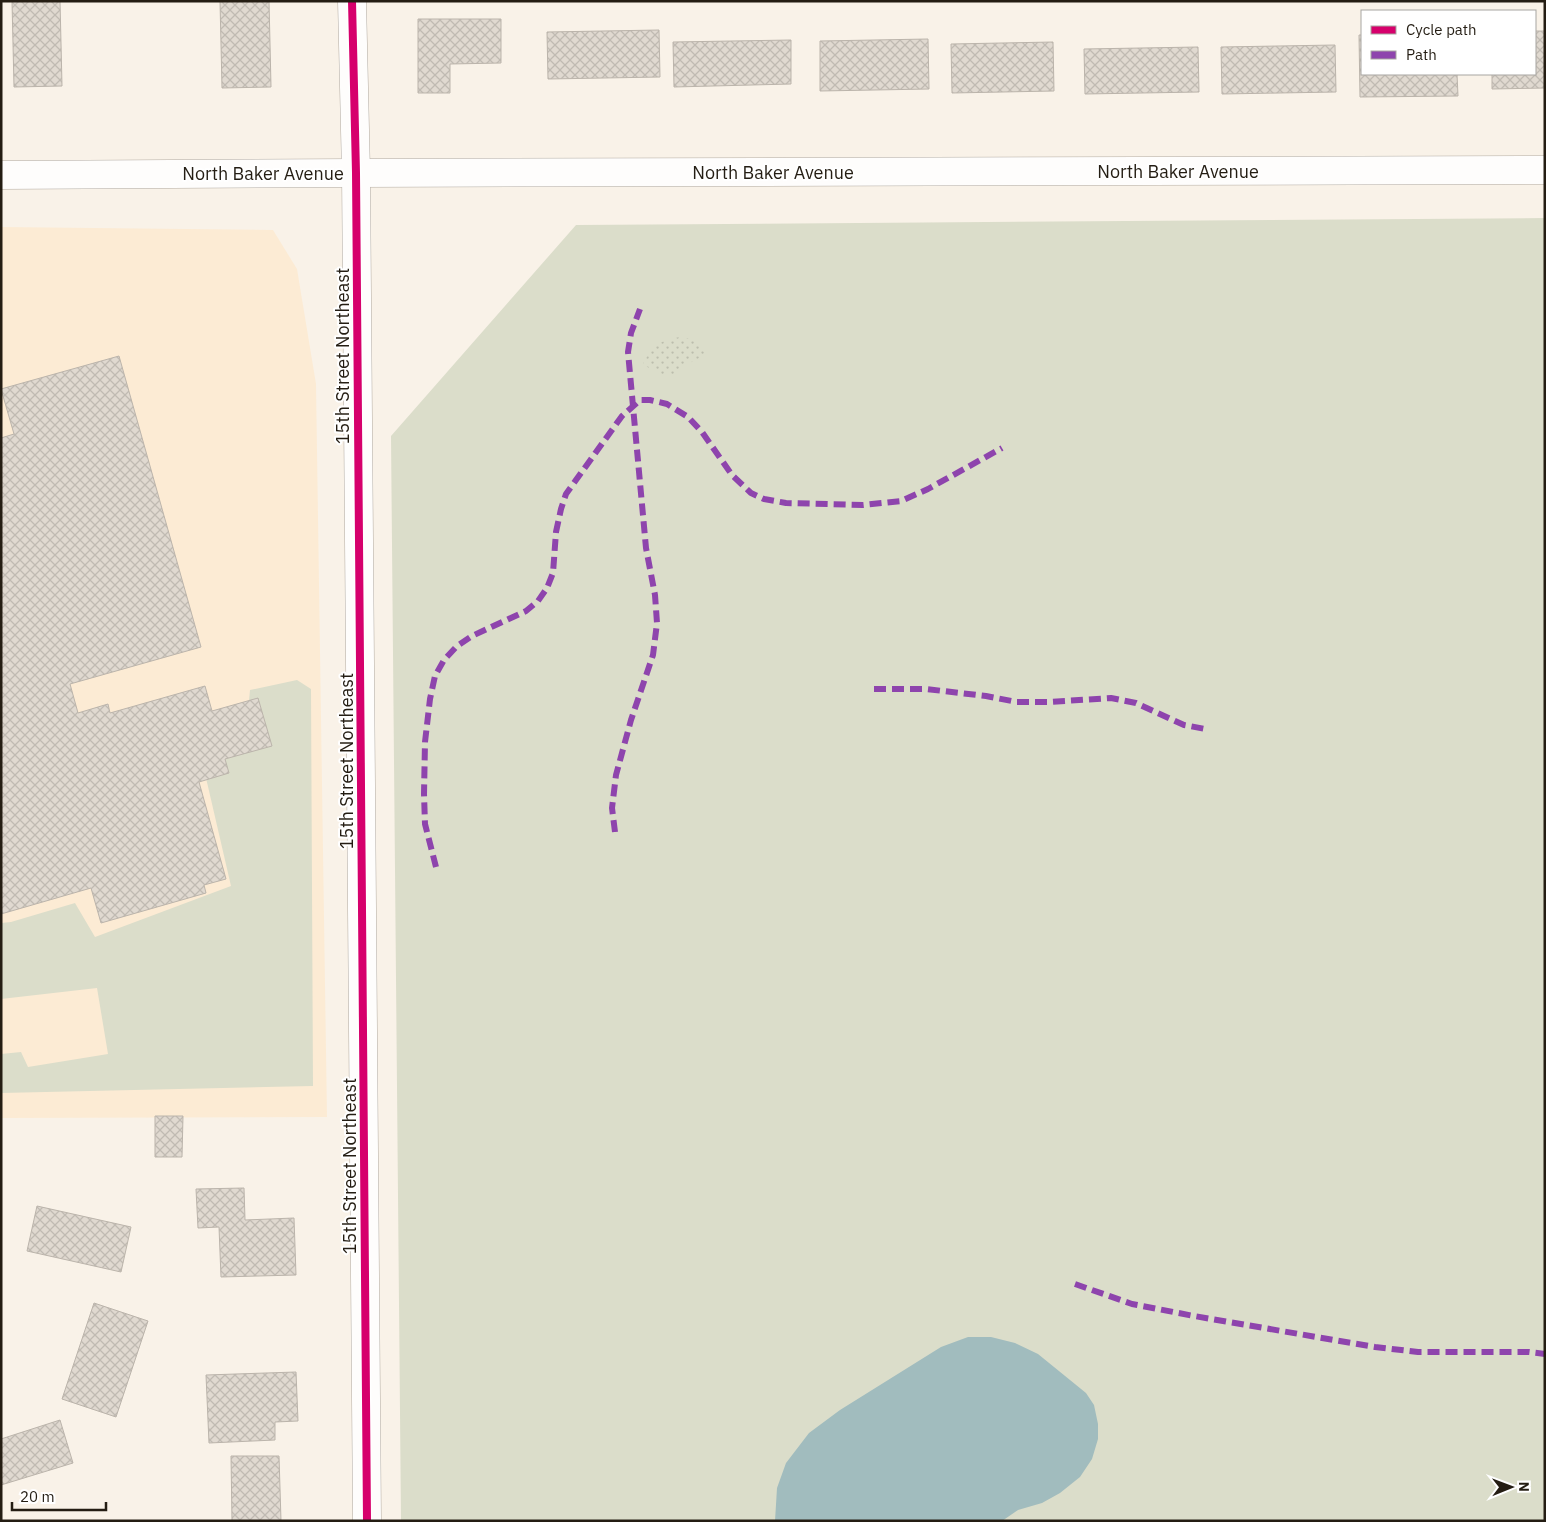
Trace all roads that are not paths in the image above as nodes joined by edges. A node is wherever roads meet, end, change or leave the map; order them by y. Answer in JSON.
{"nodes":[{"id":1,"x":352,"y":1,"type":"edge"},
{"id":2,"x":1545,"y":170,"type":"edge"},
{"id":3,"x":356,"y":173,"type":"junction"},
{"id":4,"x":1,"y":175,"type":"edge"},
{"id":5,"x":367,"y":1521,"type":"edge"}],
"edges":[{"from":1,"to":3,"type":"main road","name":"15th Street Northeast"},
{"from":2,"to":3,"type":"main road","name":"North Baker Avenue"},
{"from":3,"to":4,"type":"main road","name":"North Baker Avenue"},
{"from":3,"to":5,"type":"main road","name":"15th Street Northeast"}]}
